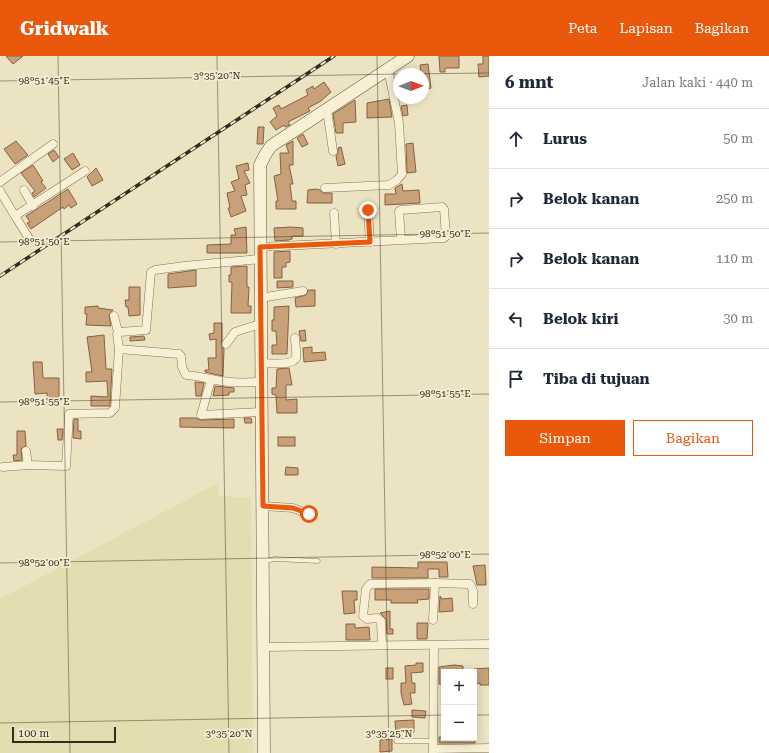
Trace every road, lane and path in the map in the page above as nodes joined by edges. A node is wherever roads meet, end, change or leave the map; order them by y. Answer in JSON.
{"nodes":[{"id":1,"x":408,"y":56,"type":"edge"},
{"id":2,"x":388,"y":69,"type":"junction"},
{"id":3,"x":327,"y":110,"type":"junction"},
{"id":4,"x":53,"y":144,"type":"dead end"},
{"id":5,"x":333,"y":151,"type":"dead end"},
{"id":6,"x":85,"y":171,"type":"dead end"},
{"id":7,"x":0,"y":182,"type":"edge"},
{"id":8,"x":325,"y":188,"type":"dead end"},
{"id":9,"x":24,"y":190,"type":"dead end"},
{"id":10,"x":0,"y":191,"type":"edge"},
{"id":11,"x":33,"y":206,"type":"junction"},
{"id":12,"x":368,"y":210,"type":"dead end"},
{"id":13,"x":334,"y":214,"type":"dead end"},
{"id":14,"x":15,"y":216,"type":"junction"},
{"id":15,"x":28,"y":237,"type":"dead end"},
{"id":16,"x":401,"y":240,"type":"junction"},
{"id":17,"x":370,"y":242,"type":"junction"},
{"id":18,"x":336,"y":244,"type":"junction"},
{"id":19,"x":260,"y":253,"type":"junction"},
{"id":20,"x":303,"y":291,"type":"dead end"},
{"id":21,"x":260,"y":298,"type":"junction"},
{"id":22,"x":114,"y":316,"type":"dead end"},
{"id":23,"x":260,"y":324,"type":"junction"},
{"id":24,"x":118,"y":332,"type":"junction"},
{"id":25,"x":295,"y":338,"type":"dead end"},
{"id":26,"x":226,"y":344,"type":"dead end"},
{"id":27,"x":119,"y":349,"type":"junction"},
{"id":28,"x":261,"y":363,"type":"junction"},
{"id":29,"x":211,"y":380,"type":"junction"},
{"id":30,"x":261,"y":382,"type":"junction"},
{"id":31,"x":262,"y":412,"type":"junction"},
{"id":32,"x":26,"y":451,"type":"dead end"},
{"id":33,"x":28,"y":464,"type":"junction"},
{"id":34,"x":3,"y":467,"type":"dead end"},
{"id":35,"x":263,"y":506,"type":"junction"},
{"id":36,"x":309,"y":514,"type":"dead end"},
{"id":37,"x":264,"y":561,"type":"junction"},
{"id":38,"x":318,"y":561,"type":"dead end"},
{"id":39,"x":435,"y":583,"type":"junction"},
{"id":40,"x":473,"y":604,"type":"dead end"},
{"id":41,"x":433,"y":620,"type":"dead end"},
{"id":42,"x":489,"y":644,"type":"edge"},
{"id":43,"x":382,"y":645,"type":"junction"},
{"id":44,"x":434,"y":645,"type":"junction"},
{"id":45,"x":264,"y":647,"type":"junction"},
{"id":46,"x":396,"y":741,"type":"dead end"},
{"id":47,"x":433,"y":748,"type":"edge"},
{"id":48,"x":489,"y":748,"type":"edge"},
{"id":49,"x":264,"y":753,"type":"edge"}],
"edges":[{"from":1,"to":2,"type":"main road"},
{"from":2,"to":3,"type":"main road"},
{"from":2,"to":8,"type":"street"},
{"from":3,"to":5,"type":"street"},
{"from":3,"to":19,"type":"main road"},
{"from":4,"to":7,"type":"street"},
{"from":6,"to":11,"type":"street"},
{"from":9,"to":11,"type":"street"},
{"from":10,"to":14,"type":"street"},
{"from":11,"to":14,"type":"street"},
{"from":12,"to":17,"type":"street"},
{"from":13,"to":18,"type":"street"},
{"from":14,"to":15,"type":"street"},
{"from":16,"to":16,"type":"street"},
{"from":16,"to":17,"type":"street"},
{"from":17,"to":18,"type":"street"},
{"from":18,"to":19,"type":"street"},
{"from":19,"to":21,"type":"main road"},
{"from":19,"to":24,"type":"street"},
{"from":20,"to":21,"type":"street"},
{"from":21,"to":23,"type":"main road"},
{"from":22,"to":24,"type":"street"},
{"from":23,"to":26,"type":"street"},
{"from":23,"to":28,"type":"main road"},
{"from":24,"to":27,"type":"street"},
{"from":25,"to":28,"type":"street"},
{"from":27,"to":29,"type":"street"},
{"from":27,"to":33,"type":"street"},
{"from":28,"to":30,"type":"main road"},
{"from":29,"to":30,"type":"street"},
{"from":29,"to":31,"type":"street"},
{"from":30,"to":31,"type":"main road"},
{"from":31,"to":35,"type":"main road"},
{"from":32,"to":33,"type":"street"},
{"from":33,"to":34,"type":"street"},
{"from":35,"to":36,"type":"street"},
{"from":35,"to":37,"type":"main road"},
{"from":37,"to":38,"type":"lane"},
{"from":37,"to":45,"type":"main road"},
{"from":39,"to":40,"type":"street"},
{"from":39,"to":41,"type":"street"},
{"from":39,"to":43,"type":"street"},
{"from":42,"to":44,"type":"street"},
{"from":43,"to":44,"type":"street"},
{"from":43,"to":45,"type":"street"},
{"from":44,"to":47,"type":"street"},
{"from":45,"to":49,"type":"main road"},
{"from":46,"to":47,"type":"lane"},
{"from":47,"to":48,"type":"street"}]}
